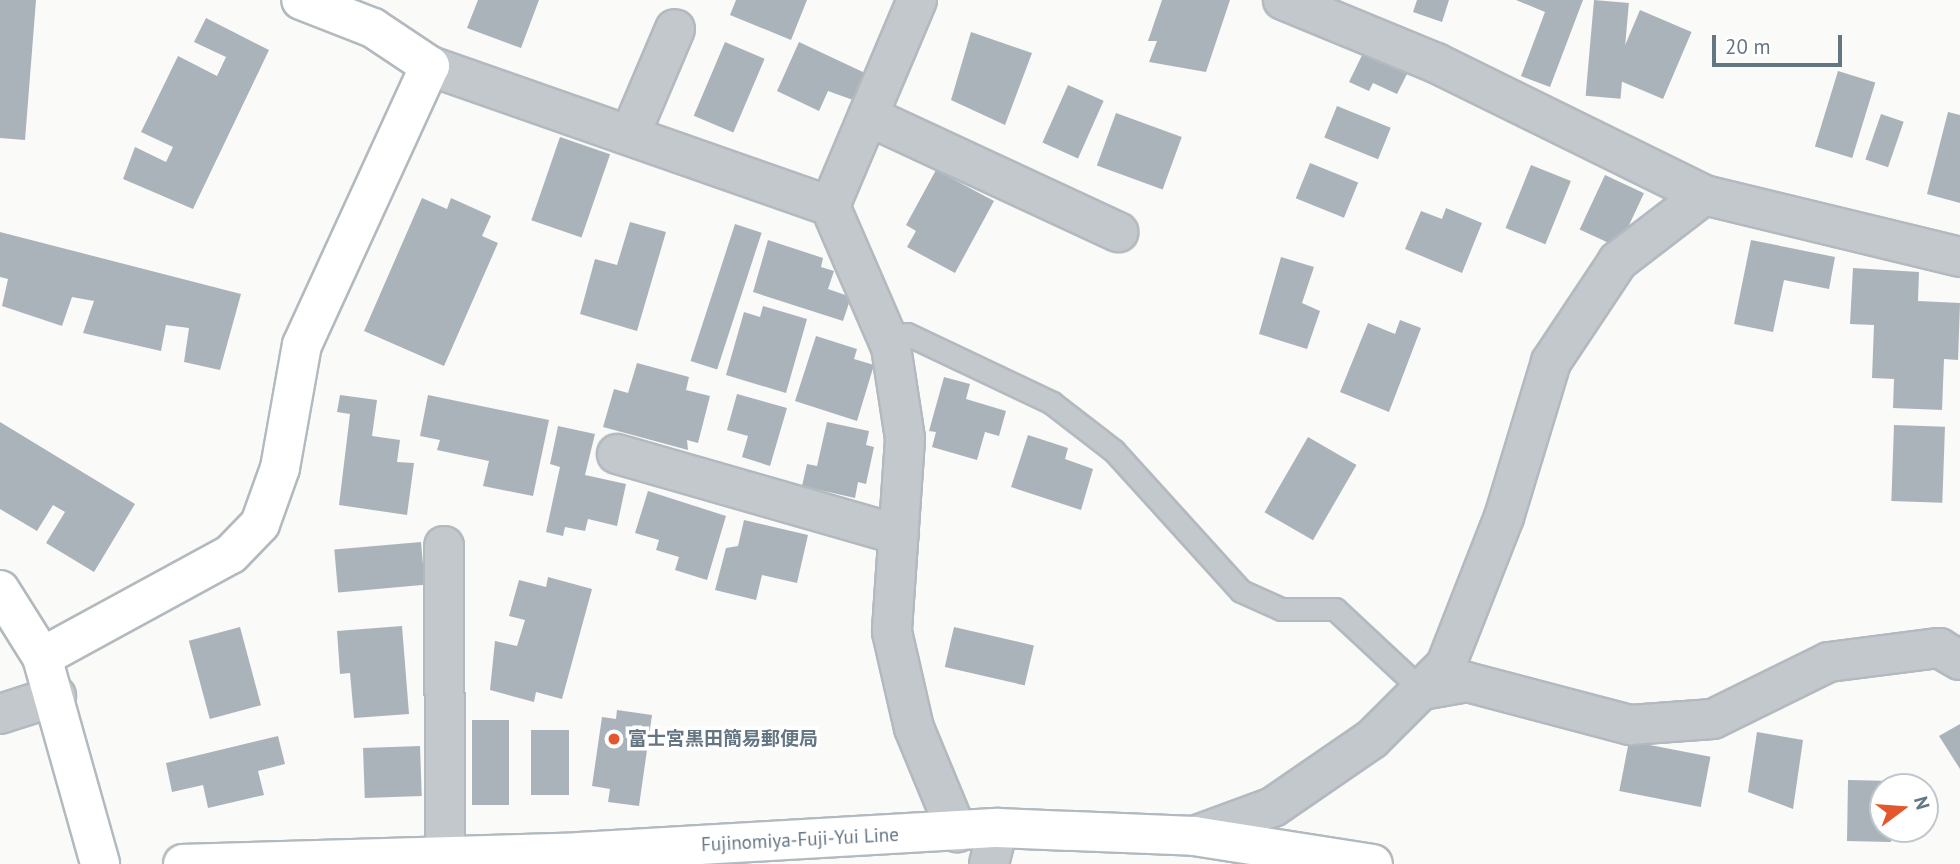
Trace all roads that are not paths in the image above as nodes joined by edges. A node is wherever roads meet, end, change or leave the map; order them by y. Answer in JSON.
{"nodes":[{"id":1,"x":301,"y":0,"type":"edge"},
{"id":2,"x":917,"y":0,"type":"edge"},
{"id":3,"x":1283,"y":0,"type":"edge"},
{"id":4,"x":675,"y":29,"type":"dead end"},
{"id":5,"x":430,"y":66,"type":"junction"},
{"id":6,"x":868,"y":116,"type":"junction"},
{"id":7,"x":629,"y":135,"type":"junction"},
{"id":8,"x":1704,"y":195,"type":"junction"},
{"id":9,"x":830,"y":206,"type":"junction"},
{"id":10,"x":1118,"y":232,"type":"dead end"},
{"id":11,"x":1960,"y":257,"type":"edge"},
{"id":12,"x":886,"y":337,"type":"junction"},
{"id":13,"x":617,"y":454,"type":"dead end"},
{"id":14,"x":899,"y":534,"type":"junction"},
{"id":15,"x":444,"y":547,"type":"dead end"},
{"id":16,"x":0,"y":590,"type":"edge"},
{"id":17,"x":42,"y":657,"type":"junction"},
{"id":18,"x":1960,"y":660,"type":"edge"},
{"id":19,"x":1422,"y":690,"type":"junction"},
{"id":20,"x":56,"y":696,"type":"junction"},
{"id":21,"x":0,"y":714,"type":"edge"},
{"id":22,"x":957,"y":832,"type":"junction"},
{"id":23,"x":1194,"y":836,"type":"junction"},
{"id":24,"x":993,"y":846,"type":"edge"},
{"id":25,"x":445,"y":855,"type":"junction"},
{"id":26,"x":579,"y":858,"type":"edge"},
{"id":27,"x":100,"y":864,"type":"edge"},
{"id":28,"x":183,"y":864,"type":"edge"},
{"id":29,"x":1373,"y":864,"type":"edge"}],
"edges":[{"from":1,"to":5,"type":"main road"},
{"from":2,"to":6,"type":"street"},
{"from":3,"to":8,"type":"street"},
{"from":4,"to":7,"type":"street"},
{"from":5,"to":7,"type":"street"},
{"from":5,"to":17,"type":"main road"},
{"from":6,"to":9,"type":"street"},
{"from":6,"to":10,"type":"street"},
{"from":7,"to":9,"type":"street"},
{"from":8,"to":11,"type":"street"},
{"from":8,"to":19,"type":"street"},
{"from":9,"to":12,"type":"street"},
{"from":12,"to":14,"type":"street"},
{"from":12,"to":19,"type":"lane"},
{"from":13,"to":14,"type":"street"},
{"from":14,"to":22,"type":"street"},
{"from":15,"to":25,"type":"street"},
{"from":16,"to":17,"type":"main road"},
{"from":17,"to":20,"type":"main road"},
{"from":18,"to":19,"type":"street"},
{"from":19,"to":23,"type":"street"},
{"from":20,"to":21,"type":"street"},
{"from":20,"to":27,"type":"main road"},
{"from":22,"to":24,"type":"main road","name":"Fujinomiya-Fuji-Yui Line"},
{"from":22,"to":26,"type":"main road","name":"Fujinomiya-Fuji-Yui Line"},
{"from":23,"to":24,"type":"main road","name":"Fujinomiya-Fuji-Yui Line"},
{"from":23,"to":29,"type":"main road","name":"Fujinomiya-Fuji-Yui Line"},
{"from":25,"to":26,"type":"main road","name":"Fujinomiya-Fuji-Yui Line"},
{"from":25,"to":28,"type":"main road","name":"Fujinomiya-Fuji-Yui Line"}]}
